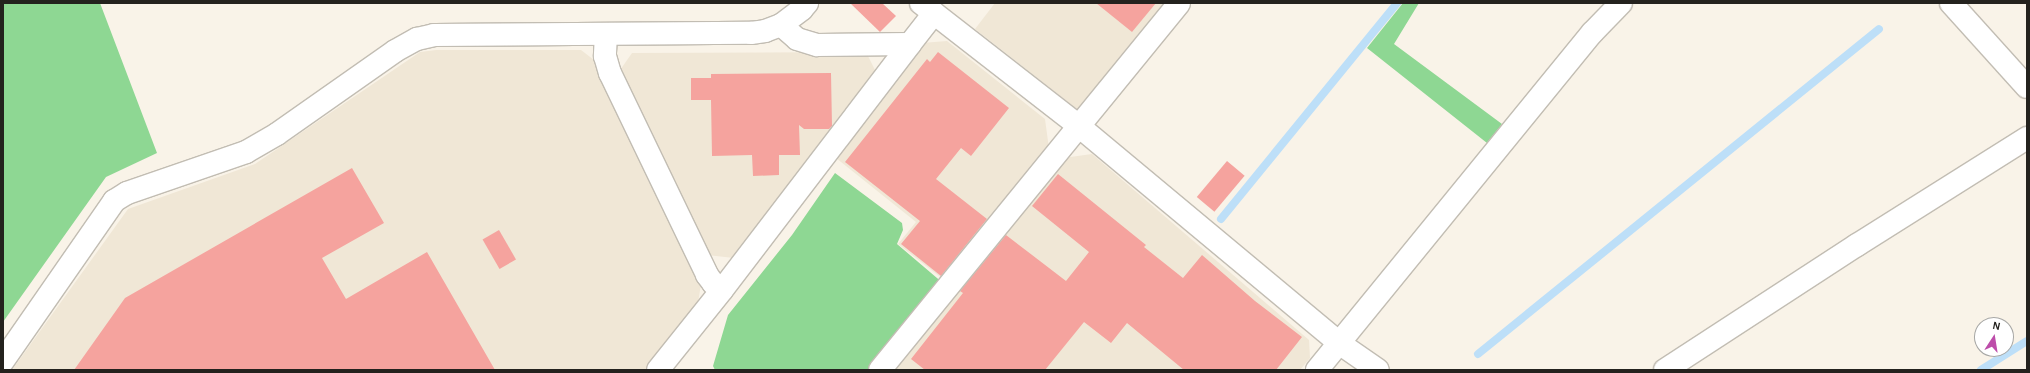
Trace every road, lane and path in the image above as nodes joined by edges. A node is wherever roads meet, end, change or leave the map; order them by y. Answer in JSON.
{"nodes":[{"id":1,"x":807,"y":3,"type":"edge"},
{"id":2,"x":1179,"y":3,"type":"edge"},
{"id":3,"x":1621,"y":3,"type":"edge"},
{"id":4,"x":1951,"y":3,"type":"edge"},
{"id":5,"x":927,"y":8,"type":"edge"},
{"id":6,"x":781,"y":25,"type":"junction"},
{"id":7,"x":606,"y":34,"type":"junction"},
{"id":8,"x":910,"y":44,"type":"junction"},
{"id":9,"x":2027,"y":87,"type":"edge"},
{"id":10,"x":1080,"y":127,"type":"junction"},
{"id":11,"x":2027,"y":138,"type":"edge"},
{"id":12,"x":722,"y":290,"type":"junction"},
{"id":13,"x":1339,"y":343,"type":"junction"},
{"id":14,"x":3,"y":361,"type":"edge"},
{"id":15,"x":658,"y":370,"type":"edge"},
{"id":16,"x":880,"y":370,"type":"edge"},
{"id":17,"x":1317,"y":370,"type":"edge"},
{"id":18,"x":1378,"y":370,"type":"edge"},
{"id":19,"x":1665,"y":370,"type":"edge"}],
"edges":[{"from":1,"to":6,"type":"street"},
{"from":2,"to":10,"type":"street"},
{"from":3,"to":13,"type":"street"},
{"from":4,"to":9,"type":"street"},
{"from":5,"to":8,"type":"street"},
{"from":5,"to":10,"type":"street"},
{"from":6,"to":7,"type":"street"},
{"from":6,"to":8,"type":"street"},
{"from":7,"to":12,"type":"street"},
{"from":7,"to":14,"type":"street"},
{"from":8,"to":12,"type":"street"},
{"from":10,"to":13,"type":"street"},
{"from":10,"to":16,"type":"street"},
{"from":11,"to":19,"type":"street"},
{"from":12,"to":15,"type":"street"},
{"from":13,"to":17,"type":"street"},
{"from":13,"to":18,"type":"street"}]}
